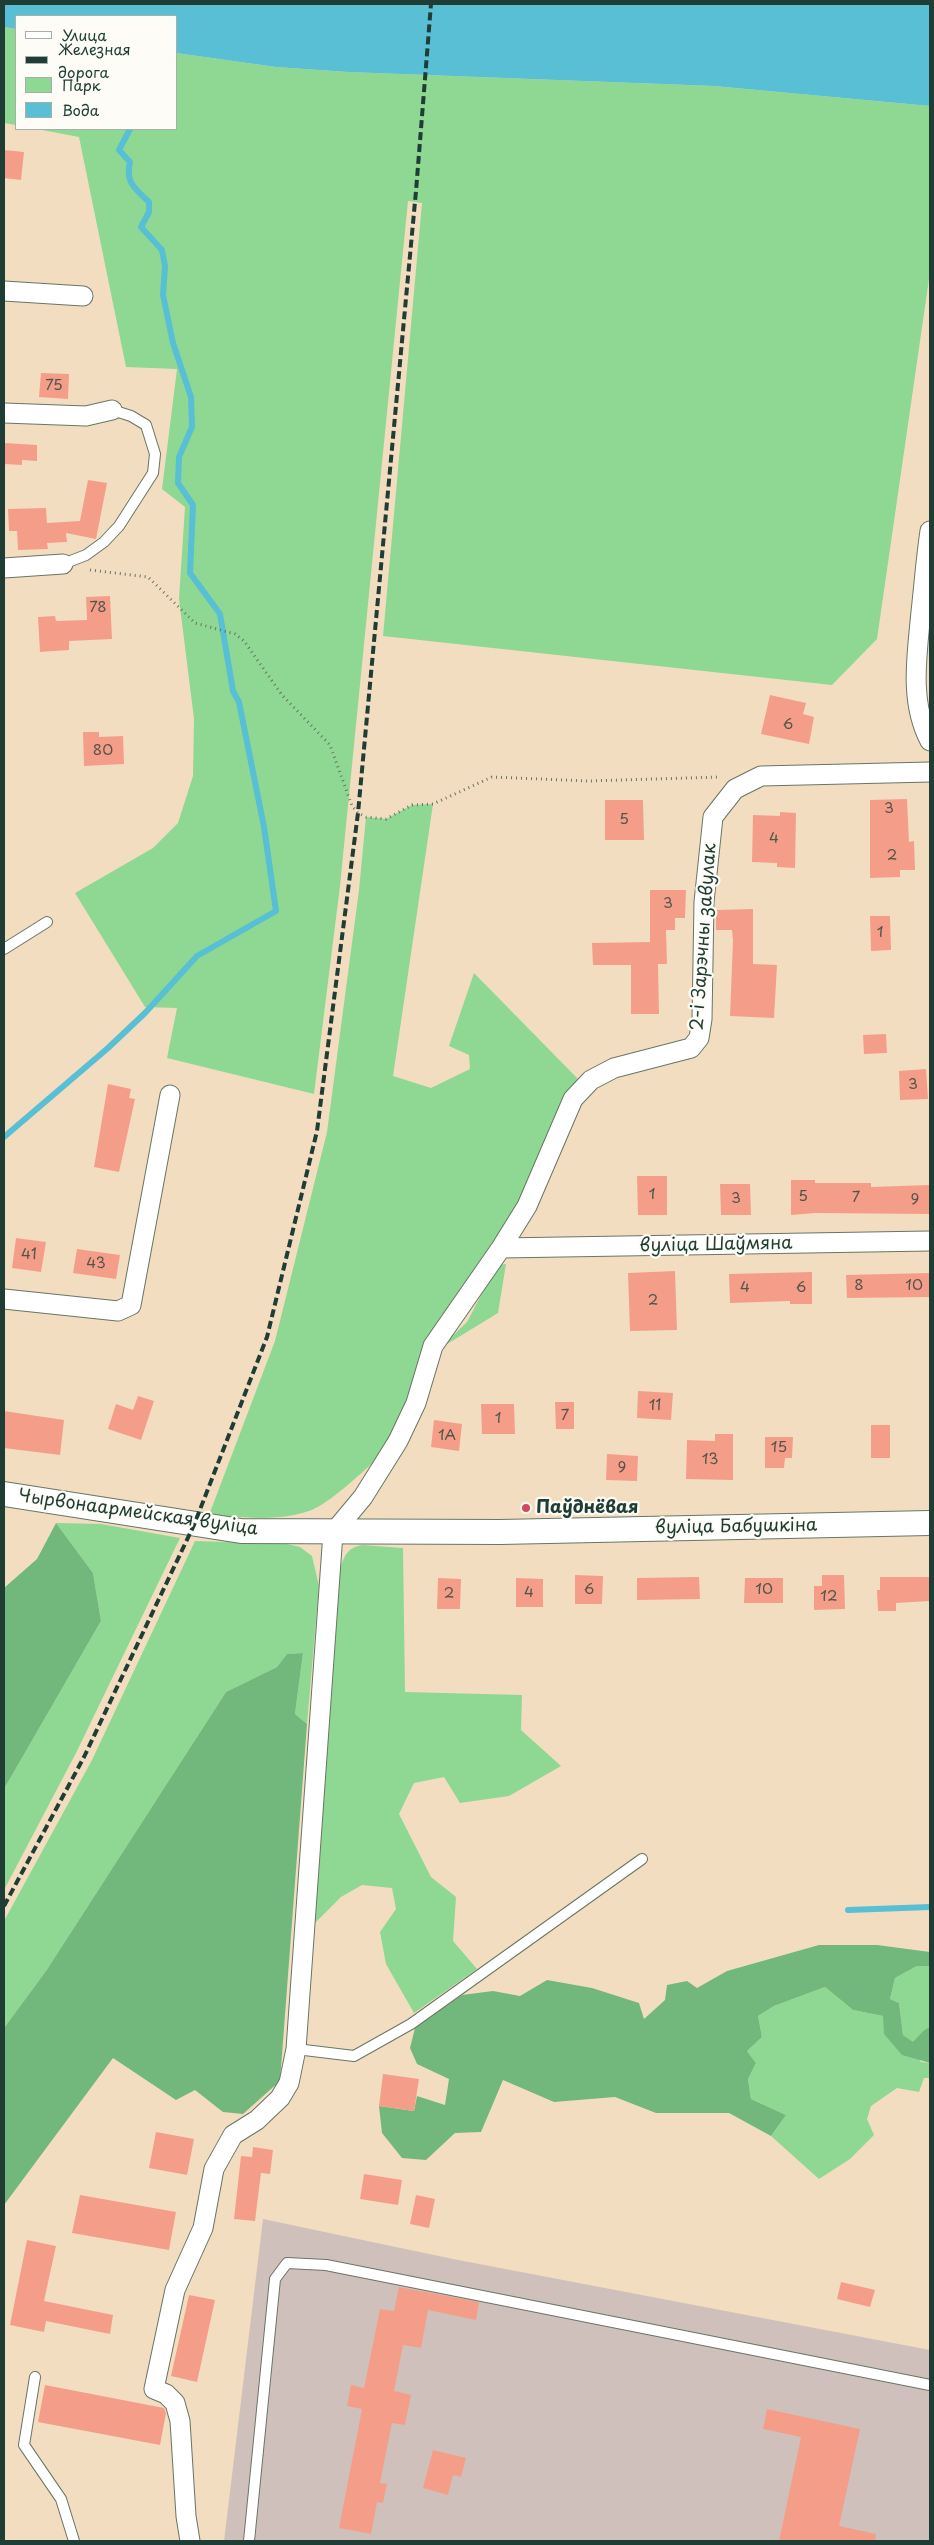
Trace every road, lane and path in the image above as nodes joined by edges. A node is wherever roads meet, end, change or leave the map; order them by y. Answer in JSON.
{"nodes":[{"id":1,"x":4,"y":291,"type":"edge"},
{"id":2,"x":83,"y":296,"type":"dead end"},
{"id":3,"x":112,"y":410,"type":"joint"},
{"id":4,"x":4,"y":413,"type":"edge"},
{"id":5,"x":930,"y":531,"type":"edge"},
{"id":6,"x":63,"y":564,"type":"junction"},
{"id":7,"x":4,"y":568,"type":"edge"},
{"id":8,"x":930,"y":741,"type":"edge"},
{"id":9,"x":930,"y":772,"type":"edge"},
{"id":10,"x":722,"y":776,"type":"dead end"},
{"id":11,"x":47,"y":922,"type":"dead end"},
{"id":12,"x":4,"y":949,"type":"edge"},
{"id":13,"x":170,"y":1095,"type":"dead end"},
{"id":14,"x":930,"y":1241,"type":"edge"},
{"id":15,"x":501,"y":1248,"type":"junction"},
{"id":16,"x":4,"y":1299,"type":"edge"},
{"id":17,"x":4,"y":1494,"type":"edge"},
{"id":18,"x":930,"y":1523,"type":"edge"},
{"id":19,"x":333,"y":1533,"type":"junction"},
{"id":20,"x":642,"y":1859,"type":"dead end"},
{"id":21,"x":296,"y":2049,"type":"junction"},
{"id":22,"x":35,"y":2377,"type":"dead end"},
{"id":23,"x":930,"y":2385,"type":"edge"},
{"id":24,"x":74,"y":2541,"type":"edge"},
{"id":25,"x":190,"y":2541,"type":"edge"},
{"id":26,"x":249,"y":2541,"type":"edge"}],
"edges":[{"from":1,"to":2,"type":"street"},
{"from":3,"to":4,"type":"street"},
{"from":3,"to":6,"type":"lane"},
{"from":5,"to":8,"type":"street"},
{"from":6,"to":7,"type":"street"},
{"from":6,"to":10,"type":"path"},
{"from":9,"to":15,"type":"street","name":"2-і Зарэчны завулак"},
{"from":11,"to":12,"type":"lane"},
{"from":13,"to":16,"type":"street"},
{"from":14,"to":15,"type":"street","name":"вуліца Шаўмяна"},
{"from":15,"to":19,"type":"street","name":"2-і Зарэчны завулак"},
{"from":17,"to":19,"type":"street","name":"Чырвонаармейская вуліца"},
{"from":18,"to":19,"type":"street","name":"вуліца Бабушкіна"},
{"from":19,"to":21,"type":"street"},
{"from":20,"to":21,"type":"lane"},
{"from":21,"to":25,"type":"street"},
{"from":22,"to":24,"type":"lane"},
{"from":23,"to":26,"type":"lane"}]}
